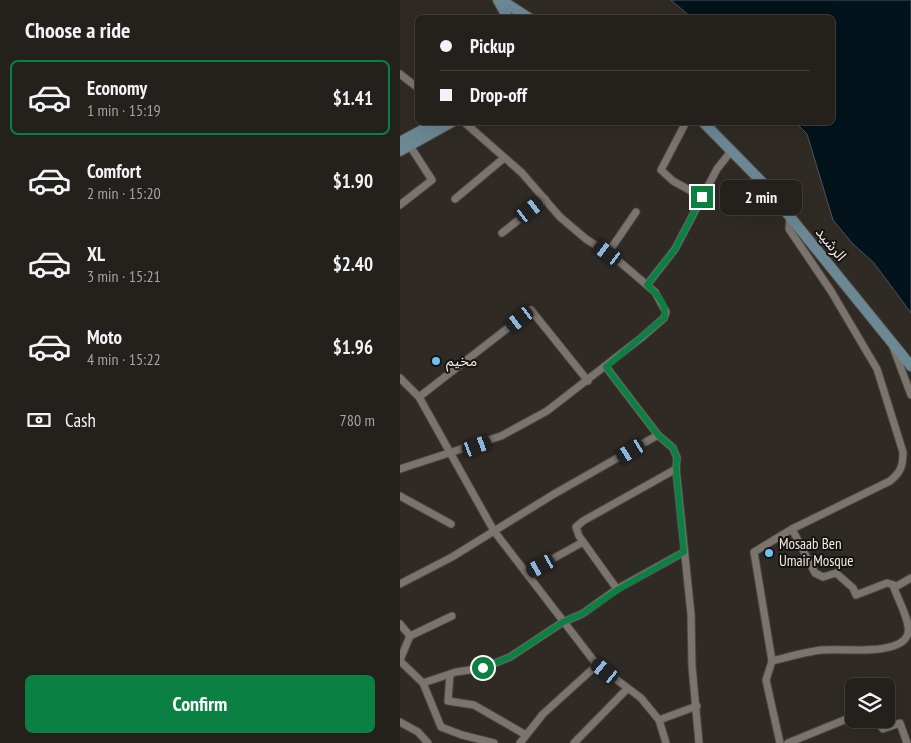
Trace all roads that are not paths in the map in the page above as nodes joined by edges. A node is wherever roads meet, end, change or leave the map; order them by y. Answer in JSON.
{"nodes":[{"id":1,"x":500,"y":0,"type":"edge"},
{"id":2,"x":507,"y":15,"type":"edge"},
{"id":3,"x":523,"y":15,"type":"edge"},
{"id":4,"x":400,"y":74,"type":"edge"},
{"id":5,"x":415,"y":86,"type":"edge"},
{"id":6,"x":433,"y":125,"type":"edge"},
{"id":7,"x":446,"y":125,"type":"edge"},
{"id":8,"x":467,"y":125,"type":"edge"},
{"id":9,"x":684,"y":125,"type":"edge"},
{"id":10,"x":706,"y":125,"type":"edge"},
{"id":11,"x":405,"y":144,"type":"edge"},
{"id":12,"x":732,"y":150,"type":"junction"},
{"id":13,"x":400,"y":151,"type":"edge"},
{"id":14,"x":504,"y":158,"type":"junction"},
{"id":15,"x":702,"y":197,"type":"junction"},
{"id":16,"x":455,"y":199,"type":"dead end"},
{"id":17,"x":545,"y":199,"type":"junction"},
{"id":18,"x":400,"y":205,"type":"edge"},
{"id":19,"x":636,"y":212,"type":"dead end"},
{"id":20,"x":790,"y":217,"type":"junction"},
{"id":21,"x":502,"y":233,"type":"dead end"},
{"id":22,"x":608,"y":253,"type":"junction"},
{"id":23,"x":647,"y":285,"type":"junction"},
{"id":24,"x":892,"y":344,"type":"junction"},
{"id":25,"x":911,"y":366,"type":"edge"},
{"id":26,"x":606,"y":367,"type":"junction"},
{"id":27,"x":400,"y":378,"type":"edge"},
{"id":28,"x":588,"y":381,"type":"junction"},
{"id":29,"x":911,"y":395,"type":"edge"},
{"id":30,"x":419,"y":397,"type":"junction"},
{"id":31,"x":658,"y":435,"type":"junction"},
{"id":32,"x":449,"y":453,"type":"junction"},
{"id":33,"x":400,"y":469,"type":"edge"},
{"id":34,"x":676,"y":469,"type":"junction"},
{"id":35,"x":400,"y":496,"type":"edge"},
{"id":36,"x":451,"y":524,"type":"dead end"},
{"id":37,"x":792,"y":529,"type":"junction"},
{"id":38,"x":494,"y":531,"type":"junction"},
{"id":39,"x":583,"y":542,"type":"junction"},
{"id":40,"x":684,"y":552,"type":"junction"},
{"id":41,"x":527,"y":573,"type":"junction"},
{"id":42,"x":911,"y":578,"type":"edge"},
{"id":43,"x":400,"y":584,"type":"edge"},
{"id":44,"x":893,"y":585,"type":"junction"},
{"id":45,"x":617,"y":590,"type":"junction"},
{"id":46,"x":452,"y":616,"type":"dead end"},
{"id":47,"x":563,"y":622,"type":"junction"},
{"id":48,"x":400,"y":624,"type":"edge"},
{"id":49,"x":410,"y":636,"type":"junction"},
{"id":50,"x":400,"y":660,"type":"edge"},
{"id":51,"x":772,"y":661,"type":"junction"},
{"id":52,"x":597,"y":665,"type":"junction"},
{"id":53,"x":450,"y":674,"type":"junction"},
{"id":54,"x":423,"y":682,"type":"junction"},
{"id":55,"x":627,"y":689,"type":"junction"},
{"id":56,"x":697,"y":706,"type":"junction"},
{"id":57,"x":659,"y":720,"type":"junction"},
{"id":58,"x":845,"y":720,"type":"edge"},
{"id":59,"x":400,"y":722,"type":"edge"},
{"id":60,"x":895,"y":725,"type":"edge"},
{"id":61,"x":526,"y":735,"type":"junction"},
{"id":62,"x":428,"y":743,"type":"edge"},
{"id":63,"x":494,"y":743,"type":"edge"},
{"id":64,"x":520,"y":743,"type":"edge"},
{"id":65,"x":574,"y":743,"type":"edge"},
{"id":66,"x":666,"y":743,"type":"edge"},
{"id":67,"x":699,"y":743,"type":"edge"},
{"id":68,"x":780,"y":743,"type":"edge"},
{"id":69,"x":788,"y":743,"type":"edge"},
{"id":70,"x":907,"y":743,"type":"edge"}],
"edges":[{"from":1,"to":2,"type":"main road"},
{"from":1,"to":3,"type":"main road"},
{"from":4,"to":5,"type":"street"},
{"from":6,"to":11,"type":"main road"},
{"from":7,"to":11,"type":"main road"},
{"from":8,"to":14,"type":"street"},
{"from":9,"to":15,"type":"street"},
{"from":10,"to":12,"type":"main road","name":"الرشيد"},
{"from":11,"to":13,"type":"main road"},
{"from":11,"to":18,"type":"street"},
{"from":12,"to":15,"type":"street"},
{"from":12,"to":20,"type":"main road","name":"الرشيد"},
{"from":14,"to":16,"type":"street"},
{"from":14,"to":17,"type":"street"},
{"from":15,"to":23,"type":"street"},
{"from":17,"to":21,"type":"street"},
{"from":17,"to":22,"type":"street"},
{"from":19,"to":22,"type":"street"},
{"from":20,"to":24,"type":"main road","name":"الرشيد"},
{"from":20,"to":37,"type":"street"},
{"from":22,"to":23,"type":"street"},
{"from":23,"to":26,"type":"street"},
{"from":24,"to":25,"type":"main road","name":"الرشيد"},
{"from":24,"to":29,"type":"street"},
{"from":26,"to":28,"type":"street"},
{"from":26,"to":31,"type":"street"},
{"from":27,"to":30,"type":"street"},
{"from":28,"to":30,"type":"street"},
{"from":28,"to":32,"type":"street"},
{"from":30,"to":32,"type":"street"},
{"from":31,"to":34,"type":"street"},
{"from":31,"to":38,"type":"street"},
{"from":32,"to":33,"type":"street"},
{"from":32,"to":38,"type":"street"},
{"from":34,"to":39,"type":"street"},
{"from":34,"to":40,"type":"street"},
{"from":35,"to":36,"type":"street"},
{"from":37,"to":44,"type":"street"},
{"from":37,"to":51,"type":"street"},
{"from":38,"to":41,"type":"street"},
{"from":38,"to":43,"type":"street"},
{"from":39,"to":41,"type":"street"},
{"from":39,"to":45,"type":"street"},
{"from":40,"to":45,"type":"street"},
{"from":40,"to":56,"type":"street"},
{"from":41,"to":47,"type":"street"},
{"from":42,"to":44,"type":"street"},
{"from":44,"to":51,"type":"street"},
{"from":45,"to":47,"type":"street"},
{"from":46,"to":49,"type":"street"},
{"from":47,"to":52,"type":"street"},
{"from":47,"to":53,"type":"street"},
{"from":48,"to":49,"type":"street"},
{"from":49,"to":50,"type":"street"},
{"from":50,"to":54,"type":"street"},
{"from":51,"to":68,"type":"street"},
{"from":52,"to":55,"type":"street"},
{"from":52,"to":61,"type":"street"},
{"from":53,"to":54,"type":"street"},
{"from":53,"to":61,"type":"street"},
{"from":54,"to":63,"type":"street"},
{"from":55,"to":57,"type":"street"},
{"from":55,"to":65,"type":"street"},
{"from":56,"to":57,"type":"street"},
{"from":56,"to":67,"type":"street"},
{"from":57,"to":66,"type":"street"},
{"from":58,"to":69,"type":"street"},
{"from":59,"to":62,"type":"street"},
{"from":60,"to":70,"type":"street"},
{"from":61,"to":64,"type":"street"}]}
